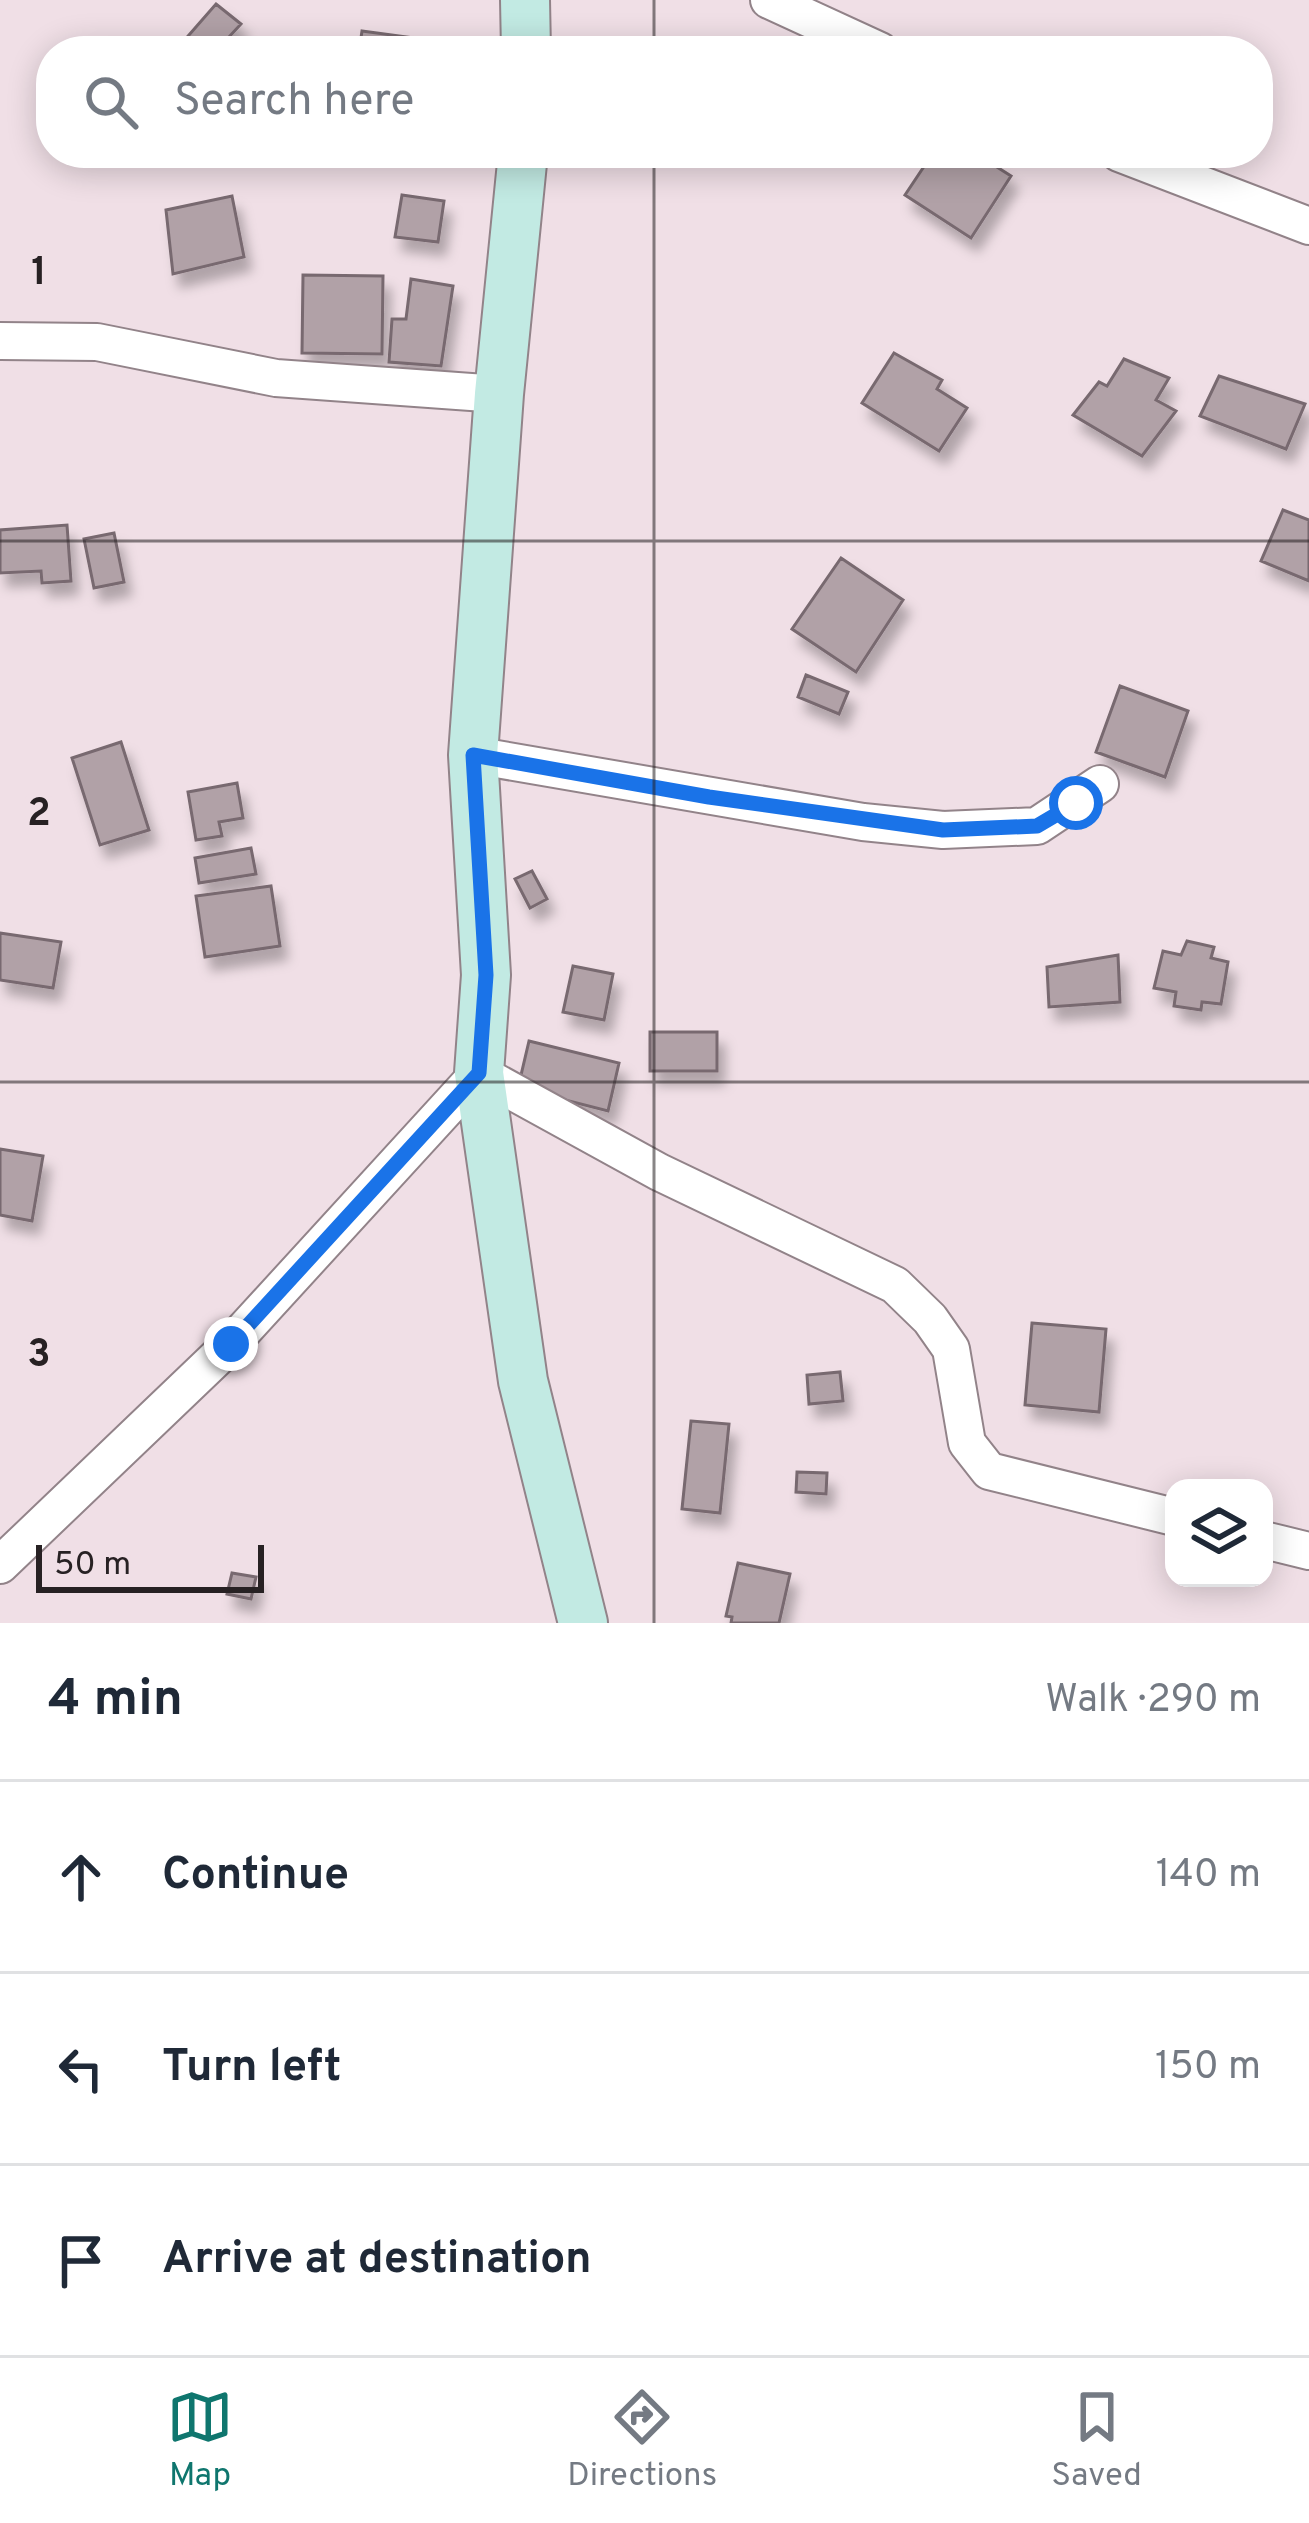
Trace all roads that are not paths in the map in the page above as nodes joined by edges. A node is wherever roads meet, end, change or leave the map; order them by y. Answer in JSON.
{"nodes":[{"id":1,"x":526,"y":0,"type":"edge"},
{"id":2,"x":769,"y":0,"type":"edge"},
{"id":3,"x":526,"y":36,"type":"edge"},
{"id":4,"x":847,"y":36,"type":"edge"},
{"id":5,"x":522,"y":168,"type":"edge"},
{"id":6,"x":1158,"y":168,"type":"edge"},
{"id":7,"x":1309,"y":226,"type":"edge"},
{"id":8,"x":0,"y":341,"type":"edge"},
{"id":9,"x":499,"y":394,"type":"junction"},
{"id":10,"x":473,"y":755,"type":"junction"},
{"id":11,"x":1100,"y":784,"type":"dead end"},
{"id":12,"x":479,"y":1073,"type":"junction"},
{"id":13,"x":1165,"y":1515,"type":"edge"},
{"id":14,"x":1273,"y":1542,"type":"edge"},
{"id":15,"x":1309,"y":1552,"type":"edge"},
{"id":16,"x":0,"y":1565,"type":"edge"},
{"id":17,"x":583,"y":1623,"type":"edge"}],
"edges":[{"from":1,"to":3,"type":"main road"},
{"from":2,"to":4,"type":"street"},
{"from":5,"to":9,"type":"main road"},
{"from":6,"to":7,"type":"street"},
{"from":8,"to":9,"type":"street"},
{"from":9,"to":10,"type":"main road"},
{"from":10,"to":11,"type":"street"},
{"from":10,"to":12,"type":"main road"},
{"from":12,"to":13,"type":"street"},
{"from":12,"to":16,"type":"street"},
{"from":12,"to":17,"type":"main road"},
{"from":14,"to":15,"type":"street"}]}
